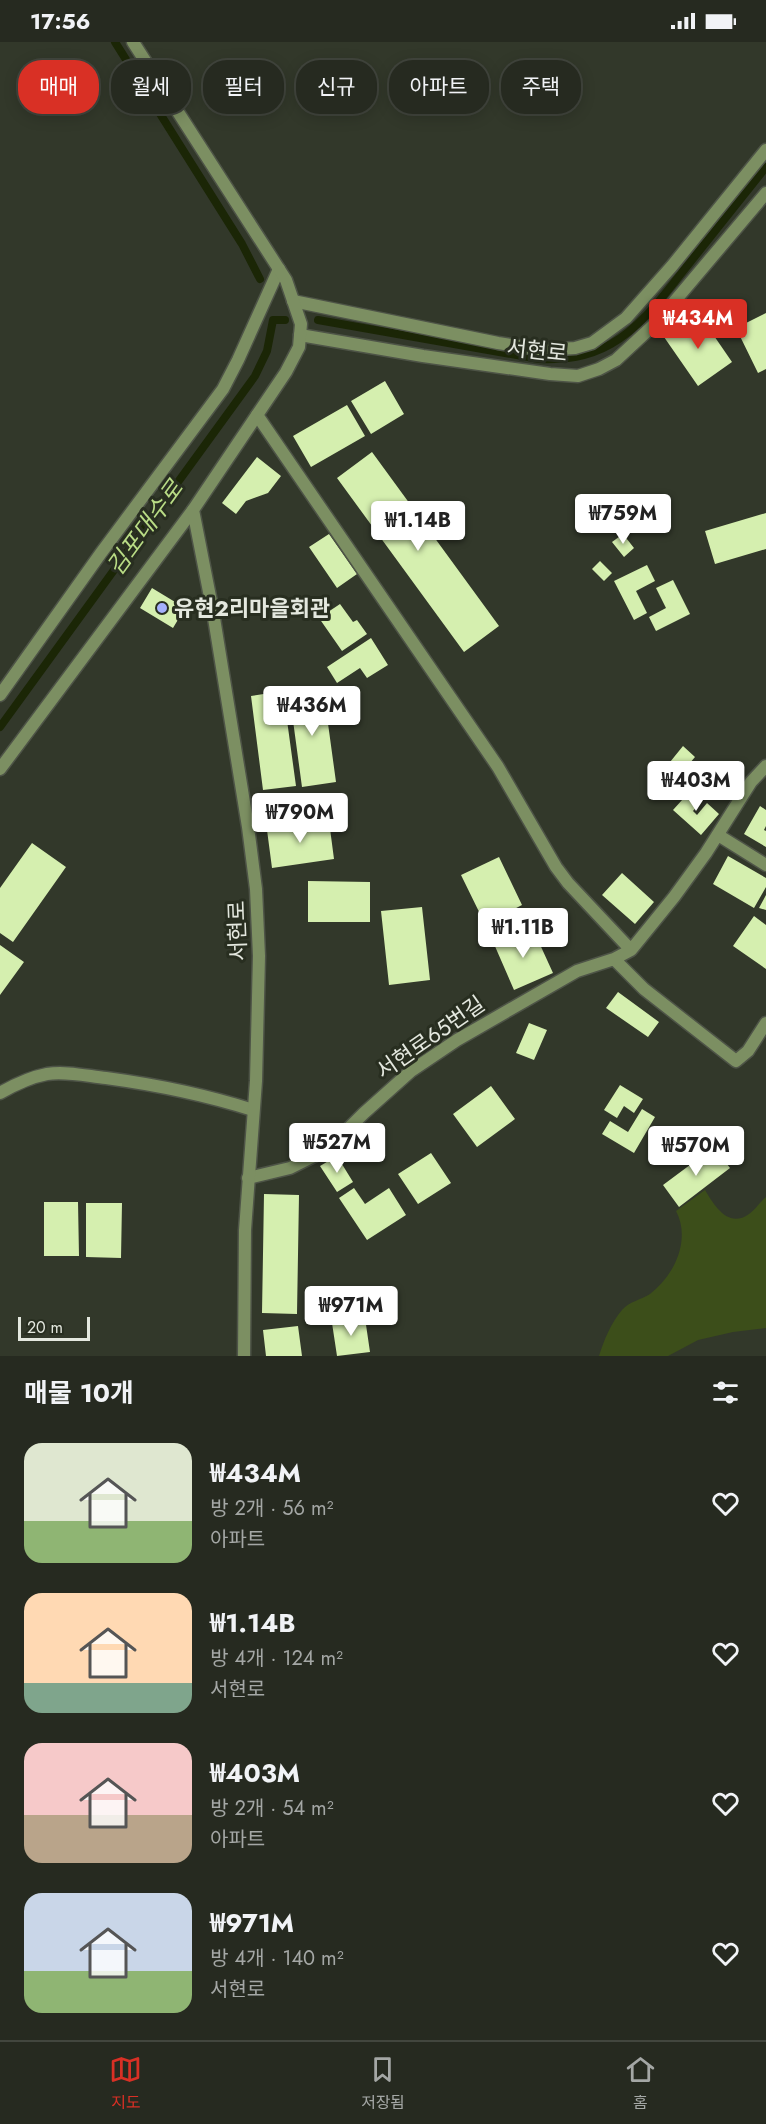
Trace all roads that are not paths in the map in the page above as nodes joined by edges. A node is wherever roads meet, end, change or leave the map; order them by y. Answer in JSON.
{"nodes":[{"id":1,"x":133,"y":42,"type":"edge"},
{"id":2,"x":766,"y":150,"type":"edge"},
{"id":3,"x":766,"y":193,"type":"edge"},
{"id":4,"x":279,"y":269,"type":"junction"},
{"id":5,"x":293,"y":301,"type":"junction"},
{"id":6,"x":300,"y":335,"type":"junction"},
{"id":7,"x":257,"y":415,"type":"junction"},
{"id":8,"x":193,"y":510,"type":"junction"},
{"id":9,"x":0,"y":695,"type":"edge"},
{"id":10,"x":766,"y":766,"type":"edge"},
{"id":11,"x":0,"y":769,"type":"edge"},
{"id":12,"x":718,"y":835,"type":"junction"},
{"id":13,"x":766,"y":865,"type":"edge"},
{"id":14,"x":631,"y":950,"type":"junction"},
{"id":15,"x":614,"y":959,"type":"junction"},
{"id":16,"x":766,"y":1023,"type":"edge"},
{"id":17,"x":0,"y":1093,"type":"edge"},
{"id":18,"x":254,"y":1110,"type":"junction"},
{"id":19,"x":248,"y":1178,"type":"junction"},
{"id":20,"x":244,"y":1356,"type":"edge"}],
"edges":[{"from":1,"to":4,"type":"street"},
{"from":2,"to":5,"type":"street"},
{"from":3,"to":6,"type":"street","name":"서현로"},
{"from":4,"to":5,"type":"street"},
{"from":4,"to":9,"type":"street"},
{"from":5,"to":6,"type":"street"},
{"from":6,"to":7,"type":"street"},
{"from":7,"to":8,"type":"street"},
{"from":7,"to":14,"type":"street"},
{"from":8,"to":11,"type":"street"},
{"from":8,"to":18,"type":"street","name":"서현로"},
{"from":10,"to":12,"type":"street","name":"서현로65번길"},
{"from":12,"to":13,"type":"street"},
{"from":12,"to":14,"type":"street","name":"서현로65번길"},
{"from":14,"to":15,"type":"street","name":"서현로65번길"},
{"from":15,"to":16,"type":"street"},
{"from":15,"to":19,"type":"street","name":"서현로65번길"},
{"from":17,"to":18,"type":"street"},
{"from":18,"to":19,"type":"street","name":"서현로"},
{"from":19,"to":20,"type":"street","name":"서현로"}]}
